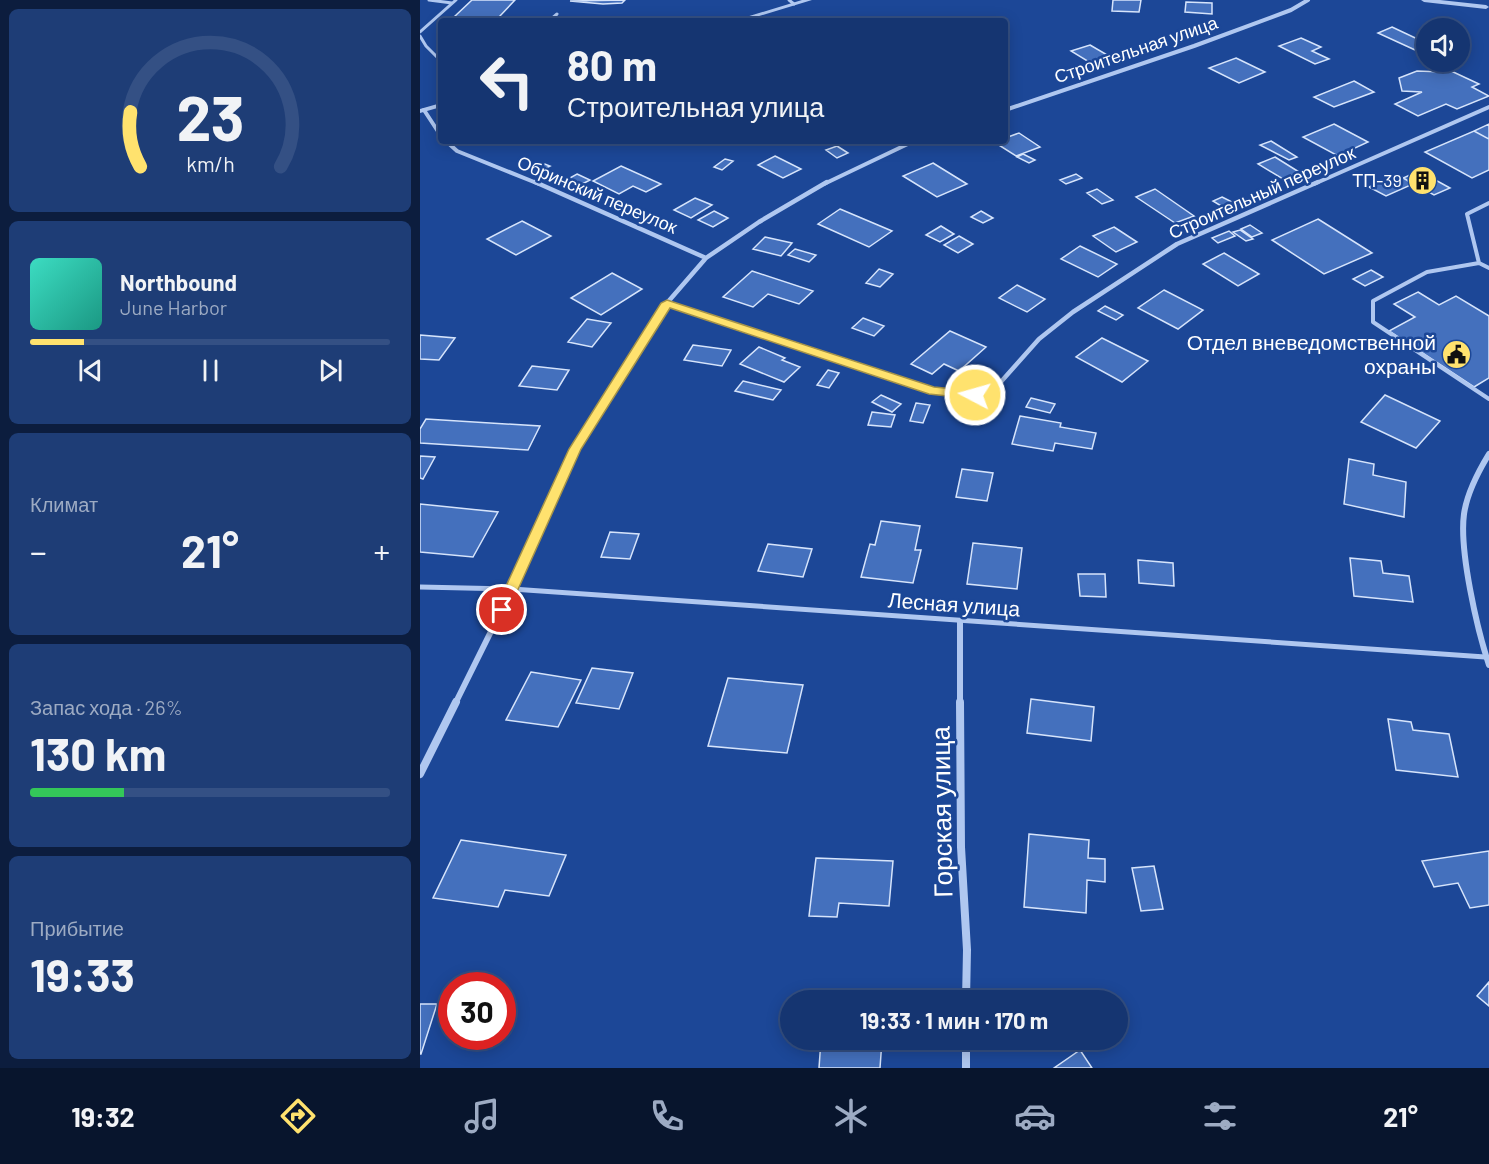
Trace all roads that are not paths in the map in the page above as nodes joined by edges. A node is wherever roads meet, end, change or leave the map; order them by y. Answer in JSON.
{"nodes":[{"id":1,"x":429,"y":0,"type":"edge"},
{"id":2,"x":809,"y":0,"type":"edge"},
{"id":3,"x":1308,"y":0,"type":"edge"},
{"id":4,"x":1424,"y":0,"type":"edge"},
{"id":5,"x":1468,"y":0,"type":"edge"},
{"id":6,"x":454,"y":1,"type":"edge"},
{"id":7,"x":791,"y":2,"type":"edge"},
{"id":8,"x":1488,"y":8,"type":"edge"},
{"id":9,"x":557,"y":14,"type":"dead end"},
{"id":10,"x":552,"y":18,"type":"edge"},
{"id":11,"x":745,"y":18,"type":"edge"},
{"id":12,"x":420,"y":34,"type":"edge"},
{"id":13,"x":438,"y":57,"type":"edge"},
{"id":14,"x":438,"y":106,"type":"edge"},
{"id":15,"x":1489,"y":107,"type":"edge"},
{"id":16,"x":1008,"y":109,"type":"edge"},
{"id":17,"x":422,"y":111,"type":"edge"},
{"id":18,"x":438,"y":132,"type":"edge"},
{"id":19,"x":449,"y":144,"type":"edge"},
{"id":20,"x":908,"y":144,"type":"edge"},
{"id":21,"x":1489,"y":202,"type":"edge"},
{"id":22,"x":706,"y":258,"type":"junction"},
{"id":23,"x":1479,"y":262,"type":"junction"},
{"id":24,"x":1489,"y":268,"type":"edge"},
{"id":25,"x":667,"y":303,"type":"junction"},
{"id":26,"x":1489,"y":399,"type":"edge"},
{"id":27,"x":1489,"y":454,"type":"edge"},
{"id":28,"x":420,"y":586,"type":"edge"},
{"id":29,"x":512,"y":589,"type":"junction"},
{"id":30,"x":960,"y":622,"type":"junction"},
{"id":31,"x":1485,"y":657,"type":"junction"},
{"id":32,"x":1489,"y":665,"type":"edge"},
{"id":33,"x":420,"y":774,"type":"edge"},
{"id":34,"x":966,"y":990,"type":"edge"},
{"id":35,"x":966,"y":1050,"type":"edge"},
{"id":36,"x":966,"y":1068,"type":"edge"}],
"edges":[{"from":1,"to":6,"type":"lane"},
{"from":2,"to":7,"type":"street"},
{"from":3,"to":16,"type":"street","name":"Строительная улица"},
{"from":4,"to":8,"type":"street"},
{"from":5,"to":8,"type":"street"},
{"from":6,"to":12,"type":"lane"},
{"from":7,"to":11,"type":"street"},
{"from":9,"to":10,"type":"lane"},
{"from":12,"to":13,"type":"lane"},
{"from":14,"to":17,"type":"street"},
{"from":15,"to":25,"type":"street","name":"Строительный переулок"},
{"from":17,"to":18,"type":"street"},
{"from":19,"to":22,"type":"street","name":"Обринский переулок"},
{"from":20,"to":22,"type":"street"},
{"from":21,"to":23,"type":"lane"},
{"from":22,"to":25,"type":"street"},
{"from":23,"to":24,"type":"lane"},
{"from":23,"to":26,"type":"lane"},
{"from":25,"to":29,"type":"street"},
{"from":27,"to":31,"type":"street"},
{"from":28,"to":29,"type":"street","name":"Лесная улица"},
{"from":29,"to":30,"type":"street","name":"Лесная улица"},
{"from":29,"to":33,"type":"street"},
{"from":30,"to":31,"type":"street","name":"Лесная улица"},
{"from":30,"to":34,"type":"street","name":"Горская улица"},
{"from":31,"to":32,"type":"street"},
{"from":35,"to":36,"type":"street"}]}
